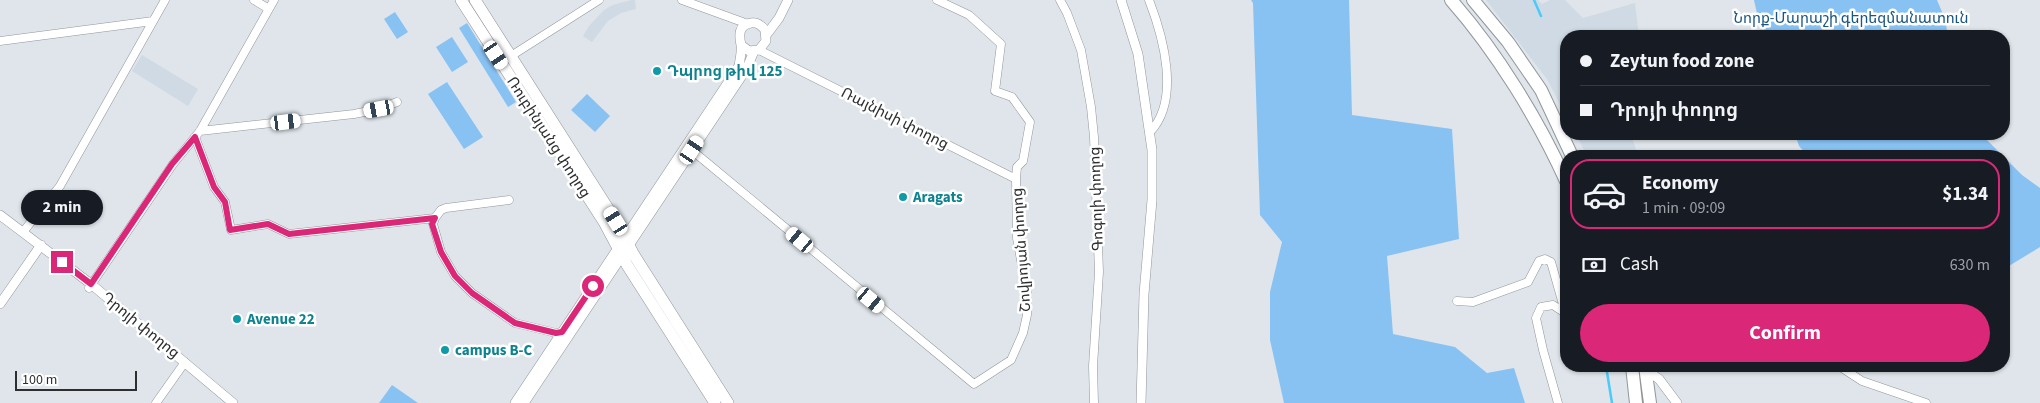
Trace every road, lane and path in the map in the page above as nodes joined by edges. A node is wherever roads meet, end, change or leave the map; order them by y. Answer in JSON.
{"nodes":[{"id":1,"x":165,"y":0,"type":"edge"},
{"id":2,"x":254,"y":0,"type":"edge"},
{"id":3,"x":274,"y":0,"type":"edge"},
{"id":4,"x":461,"y":0,"type":"edge"},
{"id":5,"x":475,"y":0,"type":"edge"},
{"id":6,"x":599,"y":0,"type":"edge"},
{"id":7,"x":788,"y":0,"type":"edge"},
{"id":8,"x":936,"y":0,"type":"edge"},
{"id":9,"x":1060,"y":0,"type":"edge"},
{"id":10,"x":1121,"y":0,"type":"edge"},
{"id":11,"x":1149,"y":0,"type":"edge"},
{"id":12,"x":1451,"y":0,"type":"edge"},
{"id":13,"x":1473,"y":0,"type":"edge"},
{"id":14,"x":687,"y":1,"type":"edge"},
{"id":15,"x":269,"y":9,"type":"junction"},
{"id":16,"x":728,"y":17,"type":"junction"},
{"id":17,"x":152,"y":20,"type":"junction"},
{"id":18,"x":748,"y":24,"type":"junction"},
{"id":19,"x":764,"y":30,"type":"junction"},
{"id":20,"x":740,"y":31,"type":"junction"},
{"id":21,"x":0,"y":42,"type":"edge"},
{"id":22,"x":741,"y":45,"type":"junction"},
{"id":23,"x":759,"y":49,"type":"junction"},
{"id":24,"x":511,"y":56,"type":"junction"},
{"id":25,"x":397,"y":102,"type":"dead end"},
{"id":26,"x":1560,"y":130,"type":"edge"},
{"id":27,"x":1150,"y":132,"type":"junction"},
{"id":28,"x":198,"y":134,"type":"junction"},
{"id":29,"x":689,"y":148,"type":"junction"},
{"id":30,"x":1560,"y":168,"type":"edge"},
{"id":31,"x":1016,"y":179,"type":"junction"},
{"id":32,"x":509,"y":200,"type":"dead end"},
{"id":33,"x":0,"y":215,"type":"edge"},
{"id":34,"x":435,"y":218,"type":"junction"},
{"id":35,"x":23,"y":232,"type":"junction"},
{"id":36,"x":40,"y":247,"type":"junction"},
{"id":37,"x":623,"y":247,"type":"junction"},
{"id":38,"x":90,"y":286,"type":"junction"},
{"id":39,"x":1560,"y":295,"type":"edge"},
{"id":40,"x":1457,"y":301,"type":"dead end"},
{"id":41,"x":0,"y":304,"type":"edge"},
{"id":42,"x":1560,"y":310,"type":"edge"},
{"id":43,"x":562,"y":332,"type":"junction"},
{"id":44,"x":184,"y":364,"type":"junction"},
{"id":45,"x":1633,"y":372,"type":"edge"},
{"id":46,"x":1646,"y":372,"type":"edge"},
{"id":47,"x":1651,"y":372,"type":"edge"},
{"id":48,"x":1848,"y":372,"type":"edge"},
{"id":49,"x":156,"y":403,"type":"edge"},
{"id":50,"x":225,"y":403,"type":"edge"},
{"id":51,"x":232,"y":403,"type":"edge"},
{"id":52,"x":515,"y":403,"type":"edge"},
{"id":53,"x":524,"y":403,"type":"edge"},
{"id":54,"x":715,"y":403,"type":"edge"},
{"id":55,"x":728,"y":403,"type":"edge"},
{"id":56,"x":1094,"y":403,"type":"edge"},
{"id":57,"x":1141,"y":403,"type":"edge"},
{"id":58,"x":1558,"y":403,"type":"edge"},
{"id":59,"x":1636,"y":403,"type":"edge"},
{"id":60,"x":1650,"y":403,"type":"edge"},
{"id":61,"x":1677,"y":403,"type":"edge"},
{"id":62,"x":1926,"y":403,"type":"edge"}],
"edges":[{"from":1,"to":17,"type":"street"},
{"from":2,"to":15,"type":"street"},
{"from":3,"to":15,"type":"street"},
{"from":4,"to":37,"type":"main road","name":"Ռուբինյանց փողոց"},
{"from":5,"to":24,"type":"main road","name":"Ռուբինյանց փողոց"},
{"from":6,"to":24,"type":"street"},
{"from":7,"to":19,"type":"street"},
{"from":8,"to":31,"type":"street","name":"Շովրոյան փողոց"},
{"from":9,"to":56,"type":"street","name":"Գոգոլի փողոց"},
{"from":10,"to":27,"type":"street"},
{"from":11,"to":27,"type":"street"},
{"from":12,"to":30,"type":"highway"},
{"from":13,"to":26,"type":"highway"},
{"from":14,"to":16,"type":"street"},
{"from":15,"to":28,"type":"street"},
{"from":16,"to":18,"type":"street"},
{"from":16,"to":20,"type":"street"},
{"from":17,"to":21,"type":"street"},
{"from":17,"to":35,"type":"street"},
{"from":18,"to":19,"type":"street"},
{"from":18,"to":20,"type":"street"},
{"from":19,"to":23,"type":"street"},
{"from":20,"to":22,"type":"street"},
{"from":22,"to":23,"type":"street"},
{"from":22,"to":29,"type":"street"},
{"from":23,"to":29,"type":"street"},
{"from":23,"to":31,"type":"street","name":"Ռայնիսի փողոց"},
{"from":24,"to":37,"type":"main road","name":"Ռուբինյանց փողոց"},
{"from":25,"to":28,"type":"street"},
{"from":27,"to":57,"type":"street"},
{"from":28,"to":34,"type":"street"},
{"from":28,"to":38,"type":"street"},
{"from":29,"to":31,"type":"street","name":"Շովրոյան փողոց"},
{"from":29,"to":37,"type":"street"},
{"from":32,"to":34,"type":"street"},
{"from":33,"to":35,"type":"street","name":"Դրոյի փողոց"},
{"from":34,"to":43,"type":"street"},
{"from":35,"to":36,"type":"street","name":"Դրոյի փողոց"},
{"from":36,"to":38,"type":"street","name":"Դրոյի փողոց"},
{"from":36,"to":41,"type":"street"},
{"from":37,"to":43,"type":"street"},
{"from":37,"to":53,"type":"street"},
{"from":37,"to":54,"type":"main road","name":"Ռուբինյանց փողոց"},
{"from":37,"to":55,"type":"main road","name":"Ռուբինյանց փողոց"},
{"from":38,"to":44,"type":"street","name":"Դրոյի փողոց"},
{"from":39,"to":40,"type":"street"},
{"from":42,"to":58,"type":"street"},
{"from":43,"to":52,"type":"street"},
{"from":44,"to":49,"type":"street"},
{"from":44,"to":50,"type":"street","name":"Դրոյի փողոց"},
{"from":44,"to":51,"type":"street","name":"Դրոյի փողոց"},
{"from":45,"to":59,"type":"highway"},
{"from":46,"to":60,"type":"highway"},
{"from":47,"to":61,"type":"street"},
{"from":48,"to":62,"type":"street"}]}
